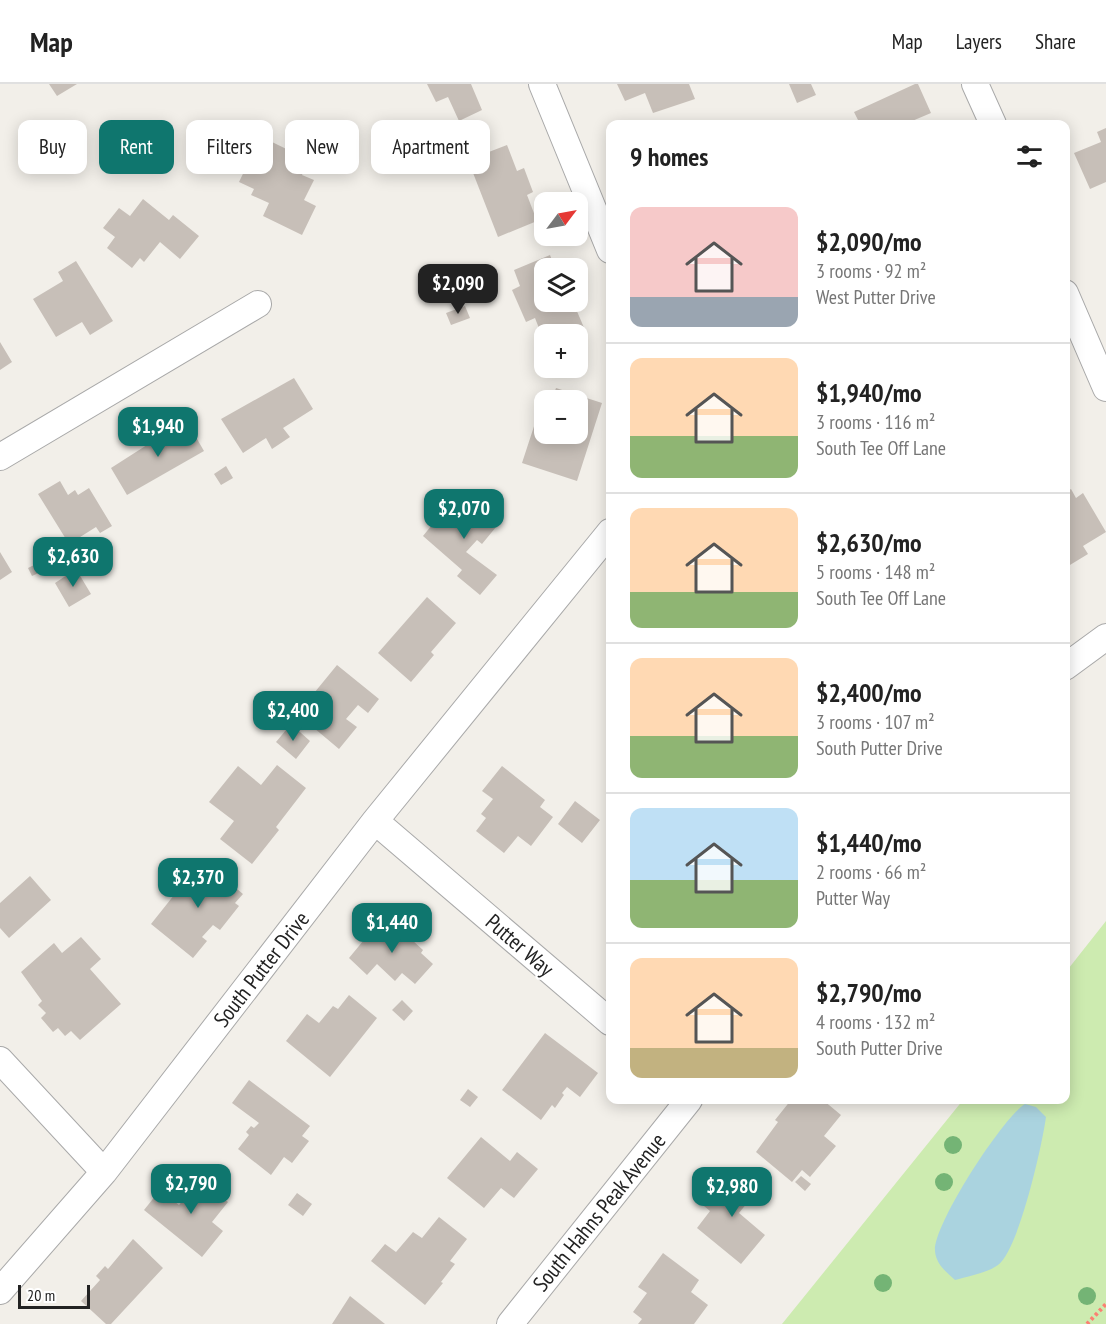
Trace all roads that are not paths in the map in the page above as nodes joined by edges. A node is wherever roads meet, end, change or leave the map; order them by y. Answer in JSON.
{"nodes":[{"id":1,"x":542,"y":84,"type":"edge"},
{"id":2,"x":975,"y":84,"type":"edge"},
{"id":3,"x":991,"y":120,"type":"edge"},
{"id":4,"x":606,"y":240,"type":"edge"},
{"id":5,"x":258,"y":304,"type":"dead end"},
{"id":6,"x":1070,"y":305,"type":"edge"},
{"id":7,"x":1106,"y":388,"type":"edge"},
{"id":8,"x":0,"y":457,"type":"edge"},
{"id":9,"x":606,"y":537,"type":"edge"},
{"id":10,"x":1106,"y":636,"type":"edge"},
{"id":11,"x":1070,"y":663,"type":"edge"},
{"id":12,"x":375,"y":821,"type":"junction"},
{"id":13,"x":606,"y":1019,"type":"edge"},
{"id":14,"x":0,"y":1060,"type":"edge"},
{"id":15,"x":686,"y":1104,"type":"edge"},
{"id":16,"x":104,"y":1172,"type":"junction"},
{"id":17,"x":0,"y":1290,"type":"edge"},
{"id":18,"x":510,"y":1324,"type":"edge"}],
"edges":[{"from":1,"to":4,"type":"street"},
{"from":2,"to":3,"type":"street"},
{"from":5,"to":8,"type":"street"},
{"from":6,"to":7,"type":"street"},
{"from":9,"to":12,"type":"street","name":"South Putter Drive"},
{"from":10,"to":11,"type":"street"},
{"from":12,"to":13,"type":"street","name":"Putter Way"},
{"from":12,"to":16,"type":"street","name":"South Putter Drive"},
{"from":14,"to":16,"type":"street"},
{"from":15,"to":18,"type":"street","name":"South Hahns Peak Avenue"},
{"from":16,"to":17,"type":"street","name":"South Putter Drive"}]}
